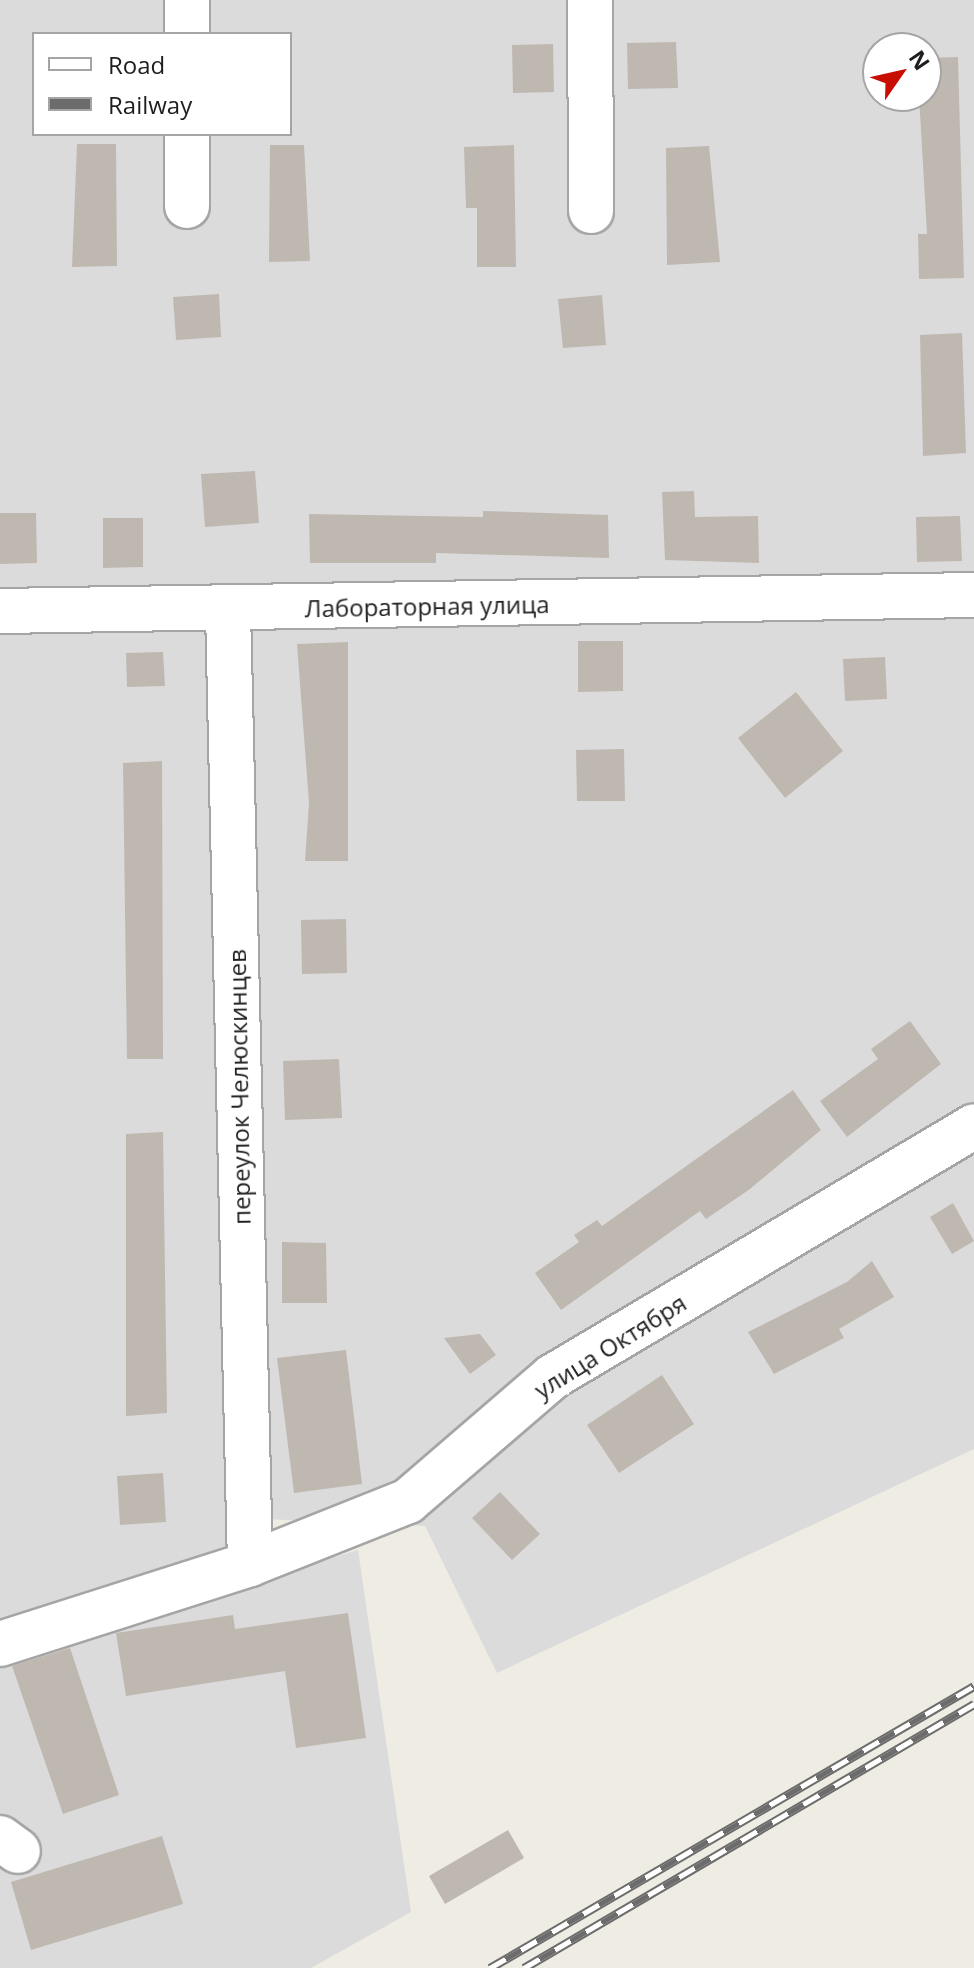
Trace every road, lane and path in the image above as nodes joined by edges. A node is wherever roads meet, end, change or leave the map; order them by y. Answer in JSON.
{"nodes":[{"id":1,"x":187,"y":0,"type":"edge"},
{"id":2,"x":590,"y":0,"type":"edge"},
{"id":3,"x":187,"y":32,"type":"edge"},
{"id":4,"x":187,"y":136,"type":"edge"},
{"id":5,"x":187,"y":206,"type":"dead end"},
{"id":6,"x":591,"y":211,"type":"dead end"},
{"id":7,"x":974,"y":595,"type":"edge"},
{"id":8,"x":228,"y":610,"type":"junction"},
{"id":9,"x":0,"y":611,"type":"edge"},
{"id":10,"x":974,"y":1126,"type":"edge"},
{"id":11,"x":250,"y":1564,"type":"junction"},
{"id":12,"x":0,"y":1644,"type":"edge"}],
"edges":[{"from":1,"to":3,"type":"street"},
{"from":2,"to":6,"type":"street"},
{"from":4,"to":5,"type":"street"},
{"from":7,"to":8,"type":"street","name":"Лабораторная улица"},
{"from":8,"to":9,"type":"street","name":"Лабораторная улица"},
{"from":8,"to":11,"type":"street","name":"переулок Челюскинцев"},
{"from":10,"to":11,"type":"street","name":"улица Октября"},
{"from":11,"to":12,"type":"street","name":"улица Октября"}]}
